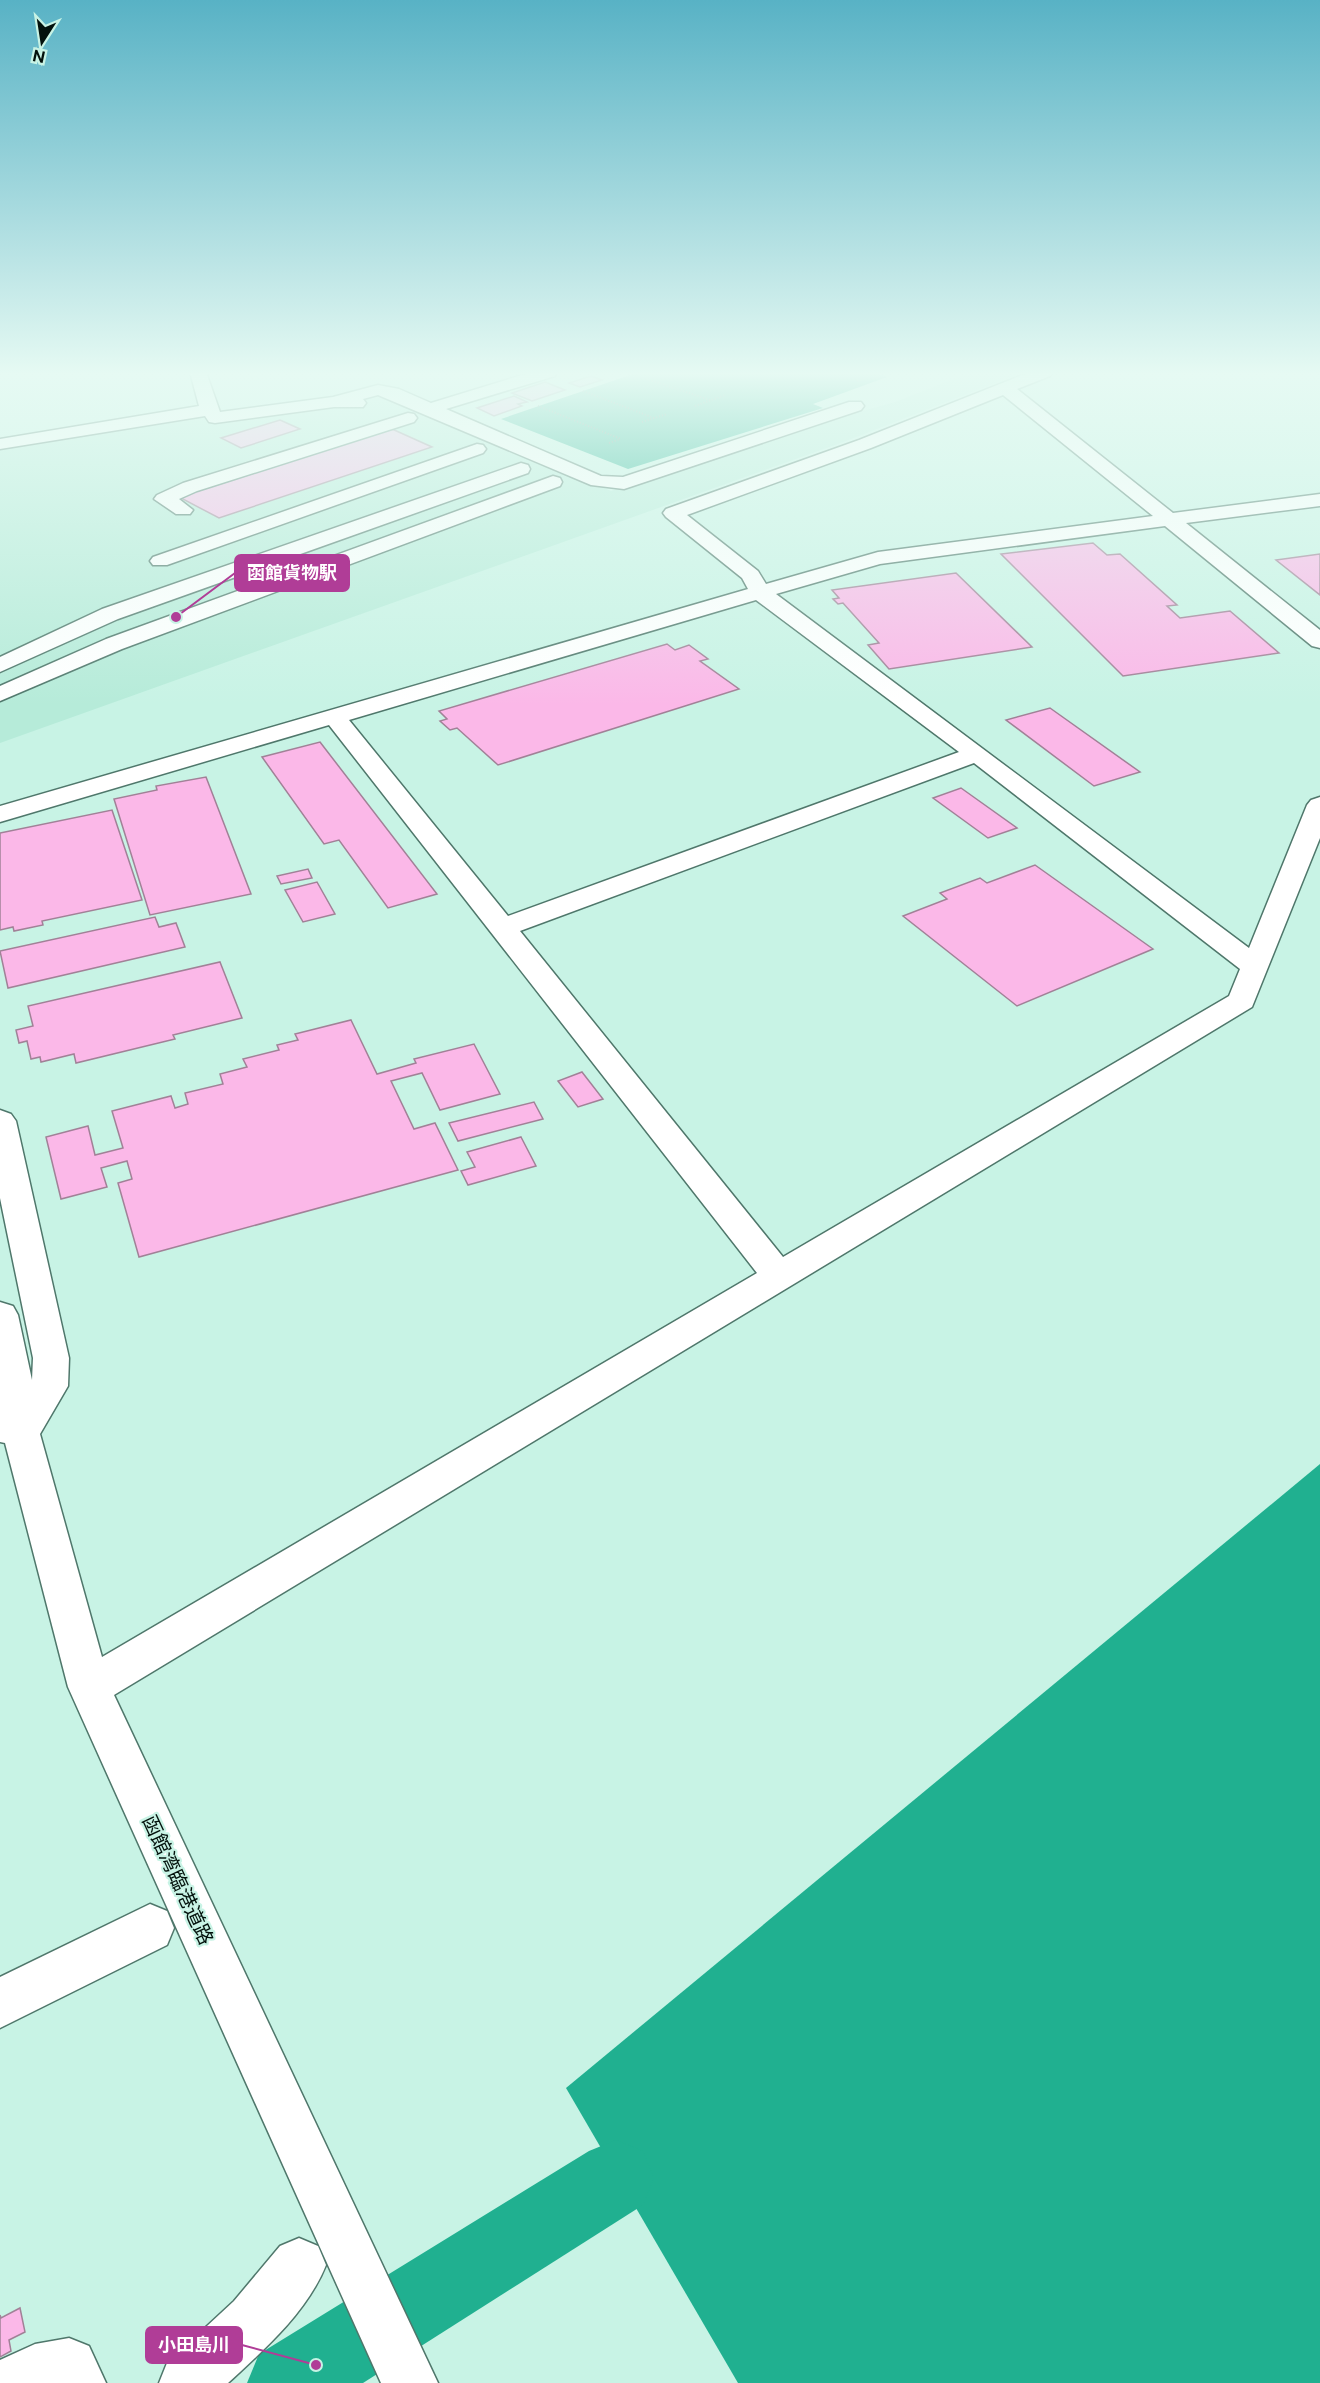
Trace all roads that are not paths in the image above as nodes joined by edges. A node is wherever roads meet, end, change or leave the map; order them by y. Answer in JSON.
{"nodes":[{"id":1,"x":202,"y":483,"type":"edge"},
{"id":2,"x":398,"y":483,"type":"edge"},
{"id":3,"x":481,"y":483,"type":"edge"},
{"id":4,"x":550,"y":483,"type":"edge"},
{"id":5,"x":756,"y":483,"type":"edge"},
{"id":6,"x":1123,"y":483,"type":"edge"},
{"id":7,"x":1320,"y":500,"type":"edge"},
{"id":8,"x":183,"y":510,"type":"dead end"},
{"id":9,"x":1168,"y":520,"type":"junction"},
{"id":10,"x":160,"y":561,"type":"dead end"},
{"id":11,"x":760,"y":593,"type":"junction"},
{"id":12,"x":1320,"y":641,"type":"edge"},
{"id":13,"x":0,"y":665,"type":"edge"},
{"id":14,"x":0,"y":694,"type":"edge"},
{"id":15,"x":334,"y":716,"type":"junction"},
{"id":16,"x":977,"y":754,"type":"junction"},
{"id":17,"x":1320,"y":805,"type":"edge"},
{"id":18,"x":0,"y":814,"type":"edge"},
{"id":19,"x":502,"y":928,"type":"junction"},
{"id":20,"x":1256,"y":968,"type":"junction"},
{"id":21,"x":0,"y":1120,"type":"edge"},
{"id":22,"x":779,"y":1276,"type":"junction"},
{"id":23,"x":5,"y":1336,"type":"edge"},
{"id":24,"x":11,"y":1430,"type":"edge"},
{"id":25,"x":89,"y":1687,"type":"junction"},
{"id":26,"x":150,"y":1928,"type":"dead end"},
{"id":27,"x":0,"y":2003,"type":"edge"},
{"id":28,"x":299,"y":2265,"type":"dead end"},
{"id":29,"x":408,"y":2378,"type":"edge"},
{"id":30,"x":15,"y":2383,"type":"edge"},
{"id":31,"x":78,"y":2383,"type":"edge"},
{"id":32,"x":187,"y":2383,"type":"edge"}],
"edges":[{"from":1,"to":8,"type":"street"},
{"from":2,"to":10,"type":"street"},
{"from":3,"to":13,"type":"street"},
{"from":4,"to":14,"type":"street"},
{"from":5,"to":11,"type":"street"},
{"from":6,"to":9,"type":"street"},
{"from":7,"to":9,"type":"street"},
{"from":9,"to":11,"type":"street"},
{"from":9,"to":12,"type":"street"},
{"from":11,"to":15,"type":"street"},
{"from":11,"to":16,"type":"street"},
{"from":15,"to":18,"type":"street"},
{"from":15,"to":19,"type":"street"},
{"from":16,"to":19,"type":"street"},
{"from":16,"to":20,"type":"street"},
{"from":17,"to":20,"type":"street"},
{"from":19,"to":22,"type":"street"},
{"from":20,"to":22,"type":"street"},
{"from":21,"to":24,"type":"street"},
{"from":22,"to":25,"type":"street"},
{"from":23,"to":24,"type":"street","name":"函館湾臨港道路"},
{"from":24,"to":25,"type":"street","name":"函館湾臨港道路"},
{"from":25,"to":29,"type":"street","name":"函館湾臨港道路"},
{"from":26,"to":27,"type":"street"},
{"from":28,"to":32,"type":"street"},
{"from":30,"to":31,"type":"street"}]}
